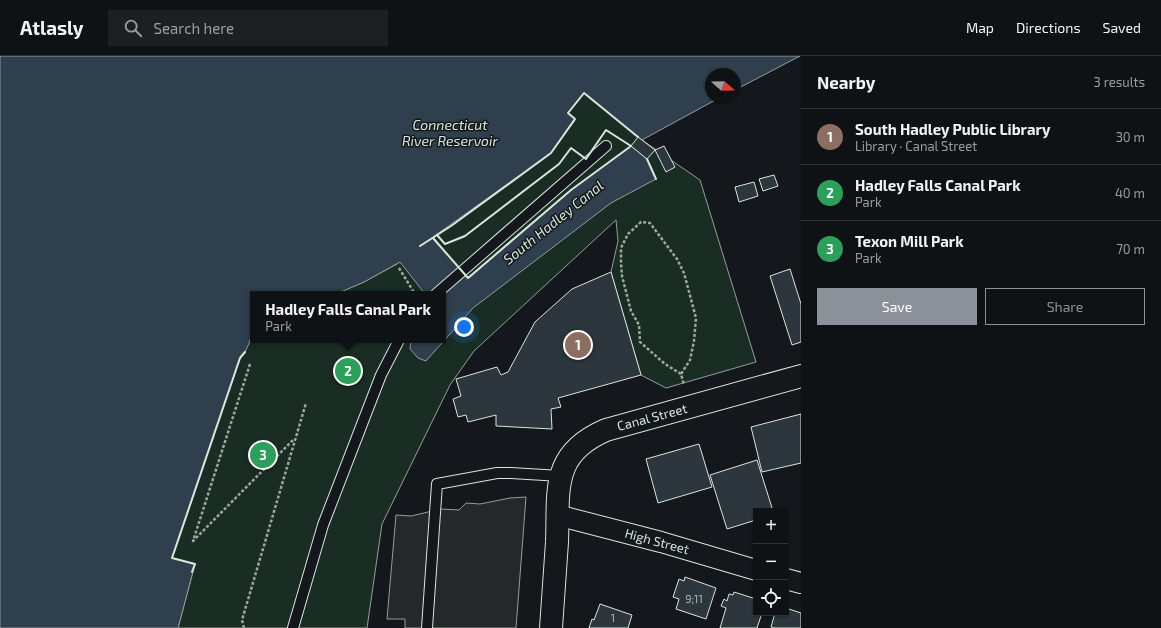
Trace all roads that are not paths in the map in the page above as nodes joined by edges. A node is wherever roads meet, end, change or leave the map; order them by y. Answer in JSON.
{"nodes":[{"id":1,"x":606,"y":146,"type":"dead end"},
{"id":2,"x":439,"y":291,"type":"edge"},
{"id":3,"x":397,"y":343,"type":"edge"},
{"id":4,"x":801,"y":376,"type":"edge"},
{"id":5,"x":561,"y":476,"type":"junction"},
{"id":6,"x":557,"y":515,"type":"junction"},
{"id":7,"x":753,"y":569,"type":"edge"},
{"id":8,"x":789,"y":580,"type":"edge"},
{"id":9,"x":801,"y":583,"type":"edge"},
{"id":10,"x":292,"y":628,"type":"edge"},
{"id":11,"x":427,"y":628,"type":"edge"},
{"id":12,"x":551,"y":628,"type":"edge"}],
"edges":[{"from":1,"to":2,"type":"lane"},
{"from":3,"to":10,"type":"lane"},
{"from":4,"to":5,"type":"street","name":"Canal Street"},
{"from":5,"to":6,"type":"street","name":"Canal Street"},
{"from":5,"to":11,"type":"lane"},
{"from":6,"to":7,"type":"street","name":"High Street"},
{"from":6,"to":12,"type":"street","name":"Canal Street"},
{"from":8,"to":9,"type":"street"}]}
